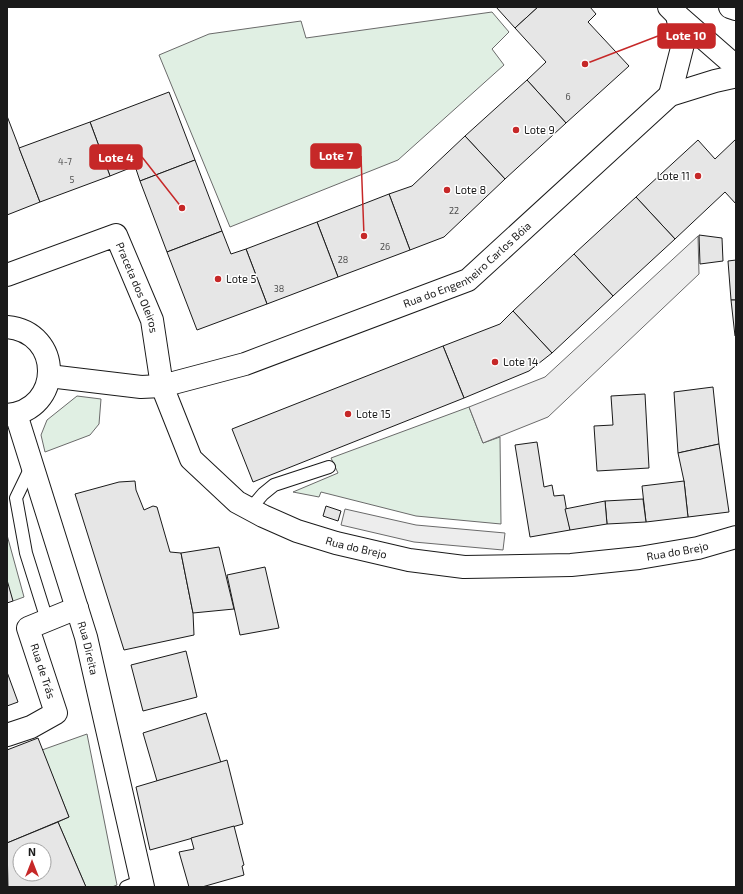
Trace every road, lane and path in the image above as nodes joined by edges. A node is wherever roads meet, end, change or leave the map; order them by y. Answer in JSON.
{"nodes":[{"id":1,"x":730,"y":7,"type":"edge"},
{"id":2,"x":736,"y":9,"type":"edge"},
{"id":3,"x":673,"y":11,"type":"edge"},
{"id":4,"x":734,"y":71,"type":"edge"},
{"id":5,"x":670,"y":95,"type":"junction"},
{"id":6,"x":7,"y":274,"type":"edge"},
{"id":7,"x":7,"y":326,"type":"edge"},
{"id":8,"x":49,"y":376,"type":"junction"},
{"id":9,"x":162,"y":386,"type":"junction"},
{"id":10,"x":12,"y":415,"type":"edge"},
{"id":11,"x":32,"y":464,"type":"junction"},
{"id":12,"x":329,"y":467,"type":"dead end"},
{"id":13,"x":250,"y":509,"type":"junction"},
{"id":14,"x":736,"y":537,"type":"edge"},
{"id":15,"x":77,"y":608,"type":"junction"},
{"id":16,"x":47,"y":620,"type":"junction"},
{"id":17,"x":7,"y":735,"type":"edge"},
{"id":18,"x":137,"y":885,"type":"edge"}],
"edges":[{"from":1,"to":2,"type":"street"},
{"from":3,"to":4,"type":"street"},
{"from":3,"to":5,"type":"street"},
{"from":4,"to":5,"type":"street","name":"Rua do Engenheiro Carlos Bóia"},
{"from":5,"to":9,"type":"street","name":"Rua do Engenheiro Carlos Bóia"},
{"from":6,"to":9,"type":"street","name":"Praceta dos Oleiros"},
{"from":7,"to":8,"type":"street","name":"Rua Direita"},
{"from":8,"to":9,"type":"street"},
{"from":8,"to":10,"type":"street","name":"Rua Direita"},
{"from":9,"to":13,"type":"street","name":"Rua do Brejo"},
{"from":10,"to":11,"type":"street","name":"Rua Direita"},
{"from":11,"to":15,"type":"street","name":"Rua Direita"},
{"from":11,"to":16,"type":"lane"},
{"from":12,"to":13,"type":"lane"},
{"from":13,"to":14,"type":"street","name":"Rua do Brejo"},
{"from":15,"to":16,"type":"street","name":"Rua de Trás"},
{"from":15,"to":18,"type":"street","name":"Rua Direita"},
{"from":16,"to":17,"type":"street","name":"Rua de Trás"}]}
